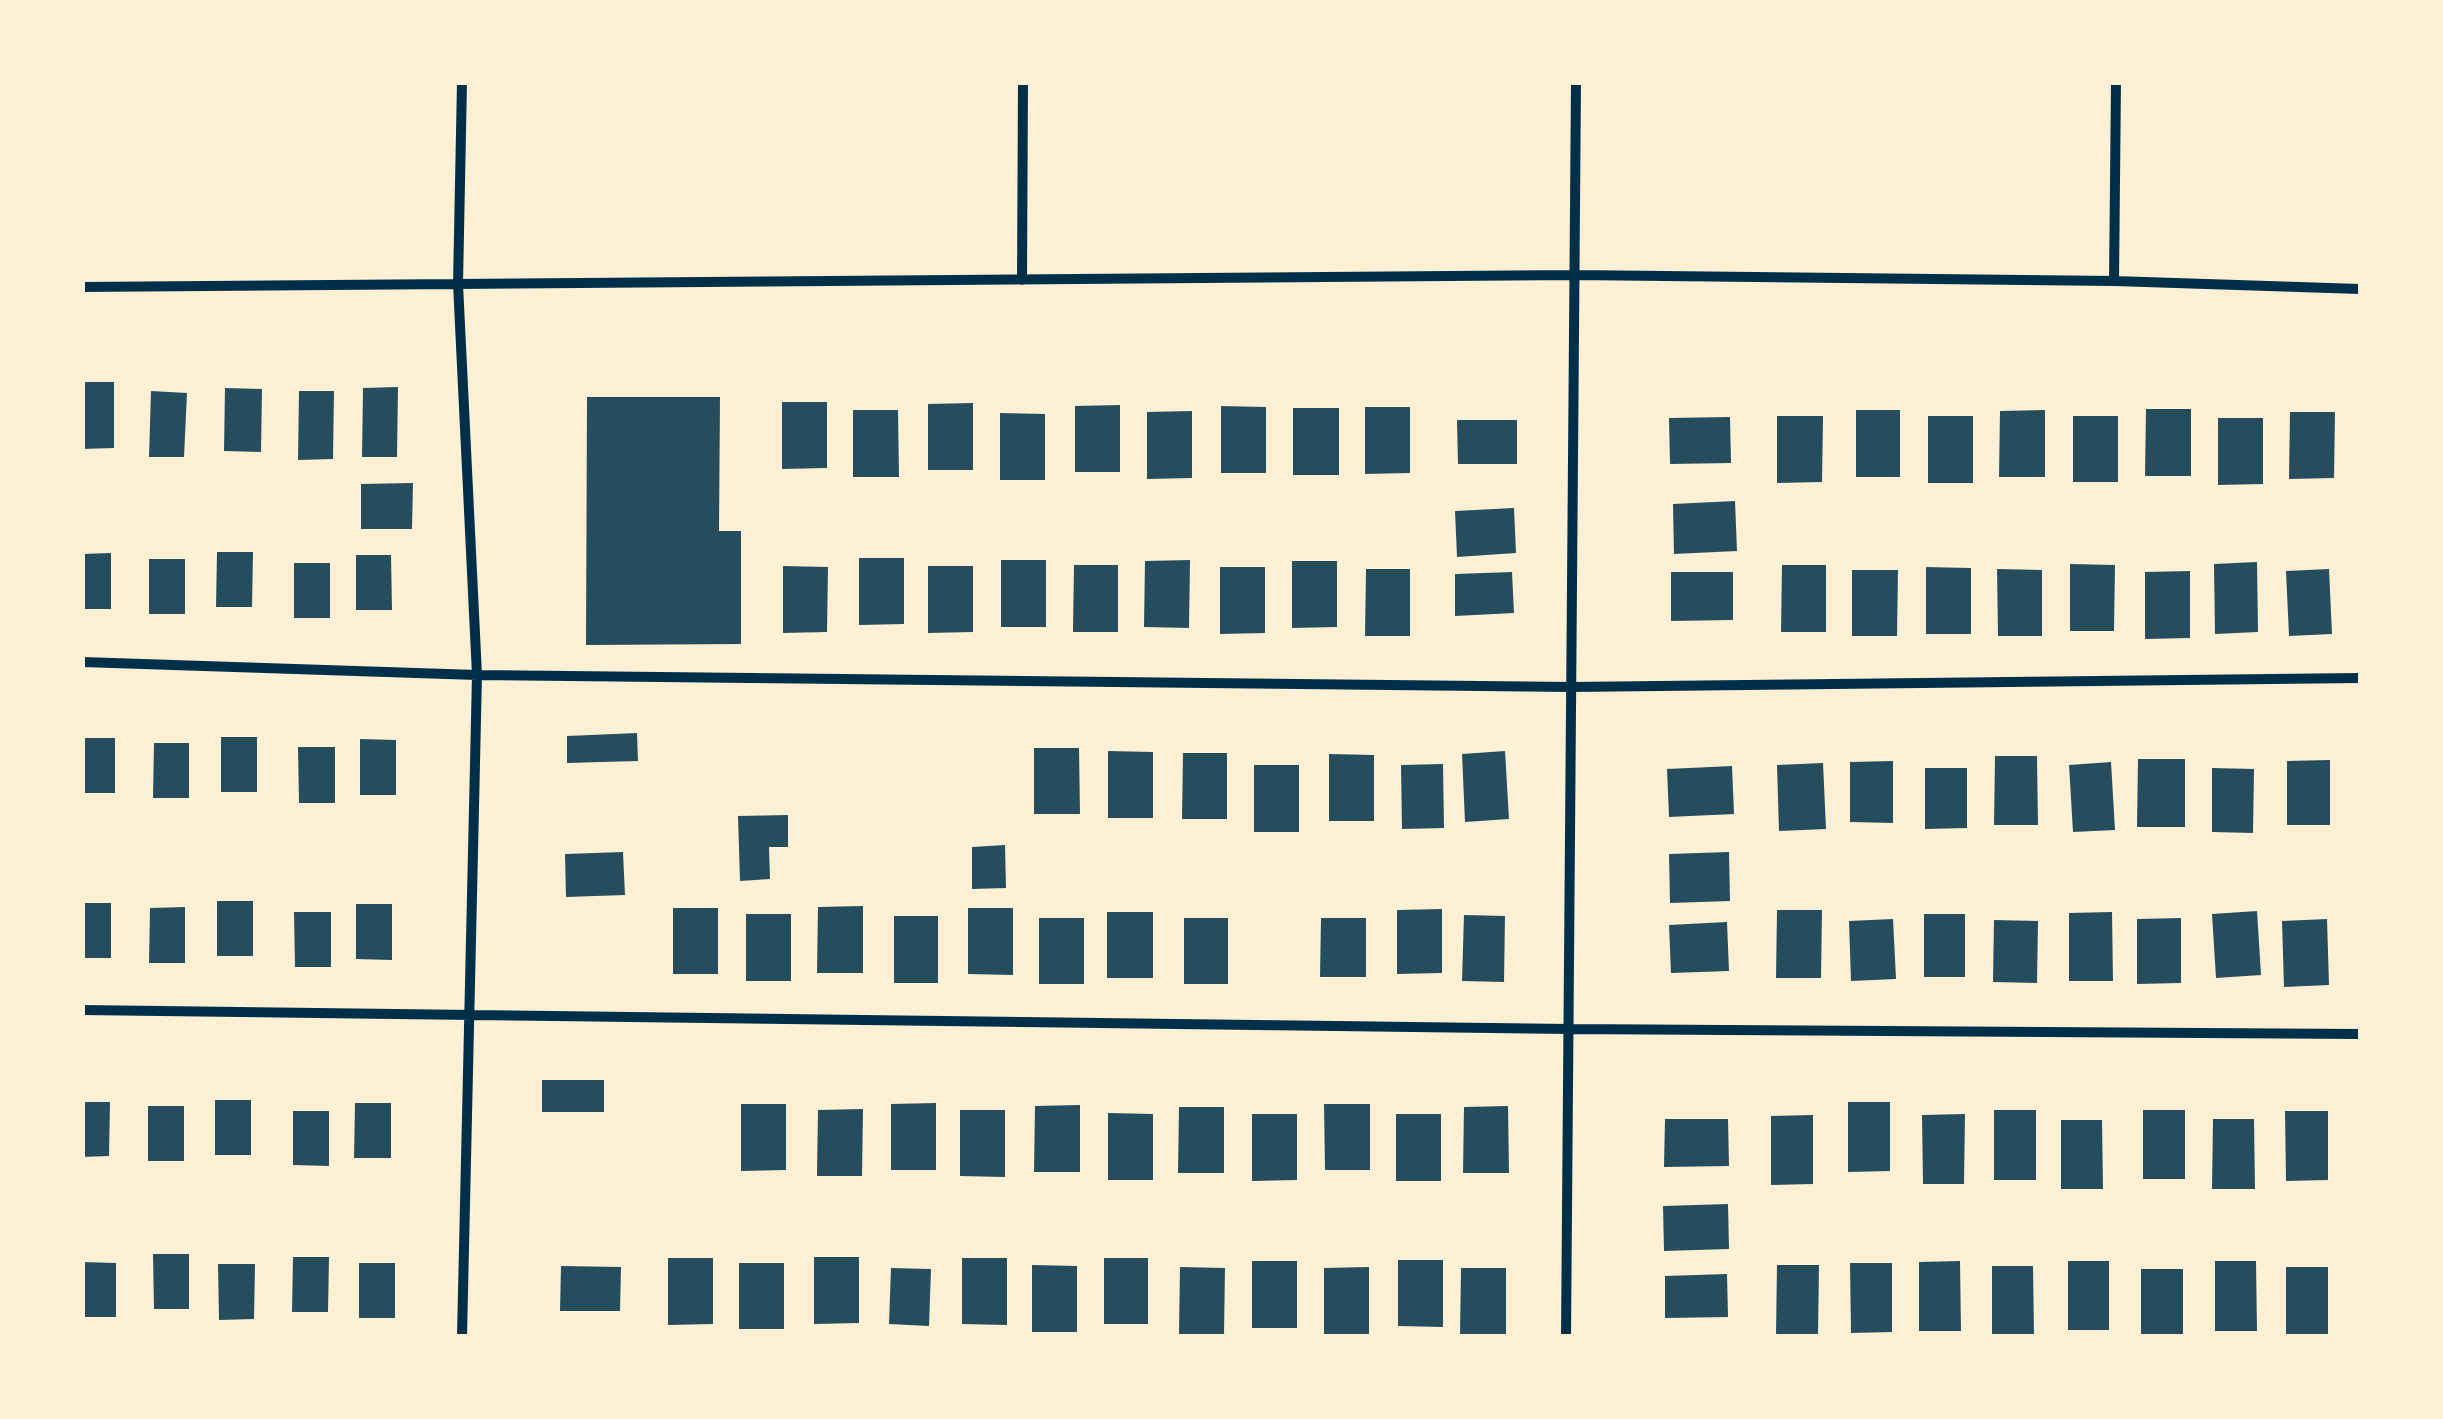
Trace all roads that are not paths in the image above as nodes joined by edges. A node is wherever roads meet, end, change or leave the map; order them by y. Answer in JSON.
{"nodes":[{"id":1,"x":462,"y":82,"type":"edge"},
{"id":2,"x":1023,"y":82,"type":"edge"},
{"id":3,"x":1576,"y":82,"type":"edge"},
{"id":4,"x":2116,"y":82,"type":"edge"},
{"id":5,"x":1574,"y":275,"type":"junction"},
{"id":6,"x":1022,"y":280,"type":"junction"},
{"id":7,"x":2114,"y":282,"type":"junction"},
{"id":8,"x":458,"y":284,"type":"junction"},
{"id":9,"x":82,"y":287,"type":"edge"},
{"id":10,"x":2360,"y":289,"type":"edge"},
{"id":11,"x":82,"y":662,"type":"edge"},
{"id":12,"x":477,"y":675,"type":"junction"},
{"id":13,"x":2360,"y":678,"type":"edge"},
{"id":14,"x":1571,"y":687,"type":"junction"},
{"id":15,"x":82,"y":1010,"type":"edge"},
{"id":16,"x":470,"y":1015,"type":"junction"},
{"id":17,"x":1569,"y":1029,"type":"junction"},
{"id":18,"x":2360,"y":1034,"type":"edge"},
{"id":19,"x":462,"y":1336,"type":"edge"},
{"id":20,"x":1566,"y":1336,"type":"edge"}],
"edges":[{"from":1,"to":8,"type":"street"},
{"from":2,"to":6,"type":"street"},
{"from":3,"to":5,"type":"street"},
{"from":4,"to":7,"type":"street"},
{"from":5,"to":6,"type":"street"},
{"from":5,"to":7,"type":"street"},
{"from":5,"to":14,"type":"street"},
{"from":6,"to":8,"type":"street"},
{"from":7,"to":10,"type":"street"},
{"from":8,"to":9,"type":"street"},
{"from":8,"to":12,"type":"street"},
{"from":11,"to":12,"type":"street"},
{"from":12,"to":14,"type":"street"},
{"from":12,"to":16,"type":"street"},
{"from":13,"to":14,"type":"street"},
{"from":14,"to":17,"type":"street"},
{"from":15,"to":16,"type":"street"},
{"from":16,"to":17,"type":"street"},
{"from":16,"to":19,"type":"street"},
{"from":17,"to":18,"type":"street"},
{"from":17,"to":20,"type":"street"}]}
